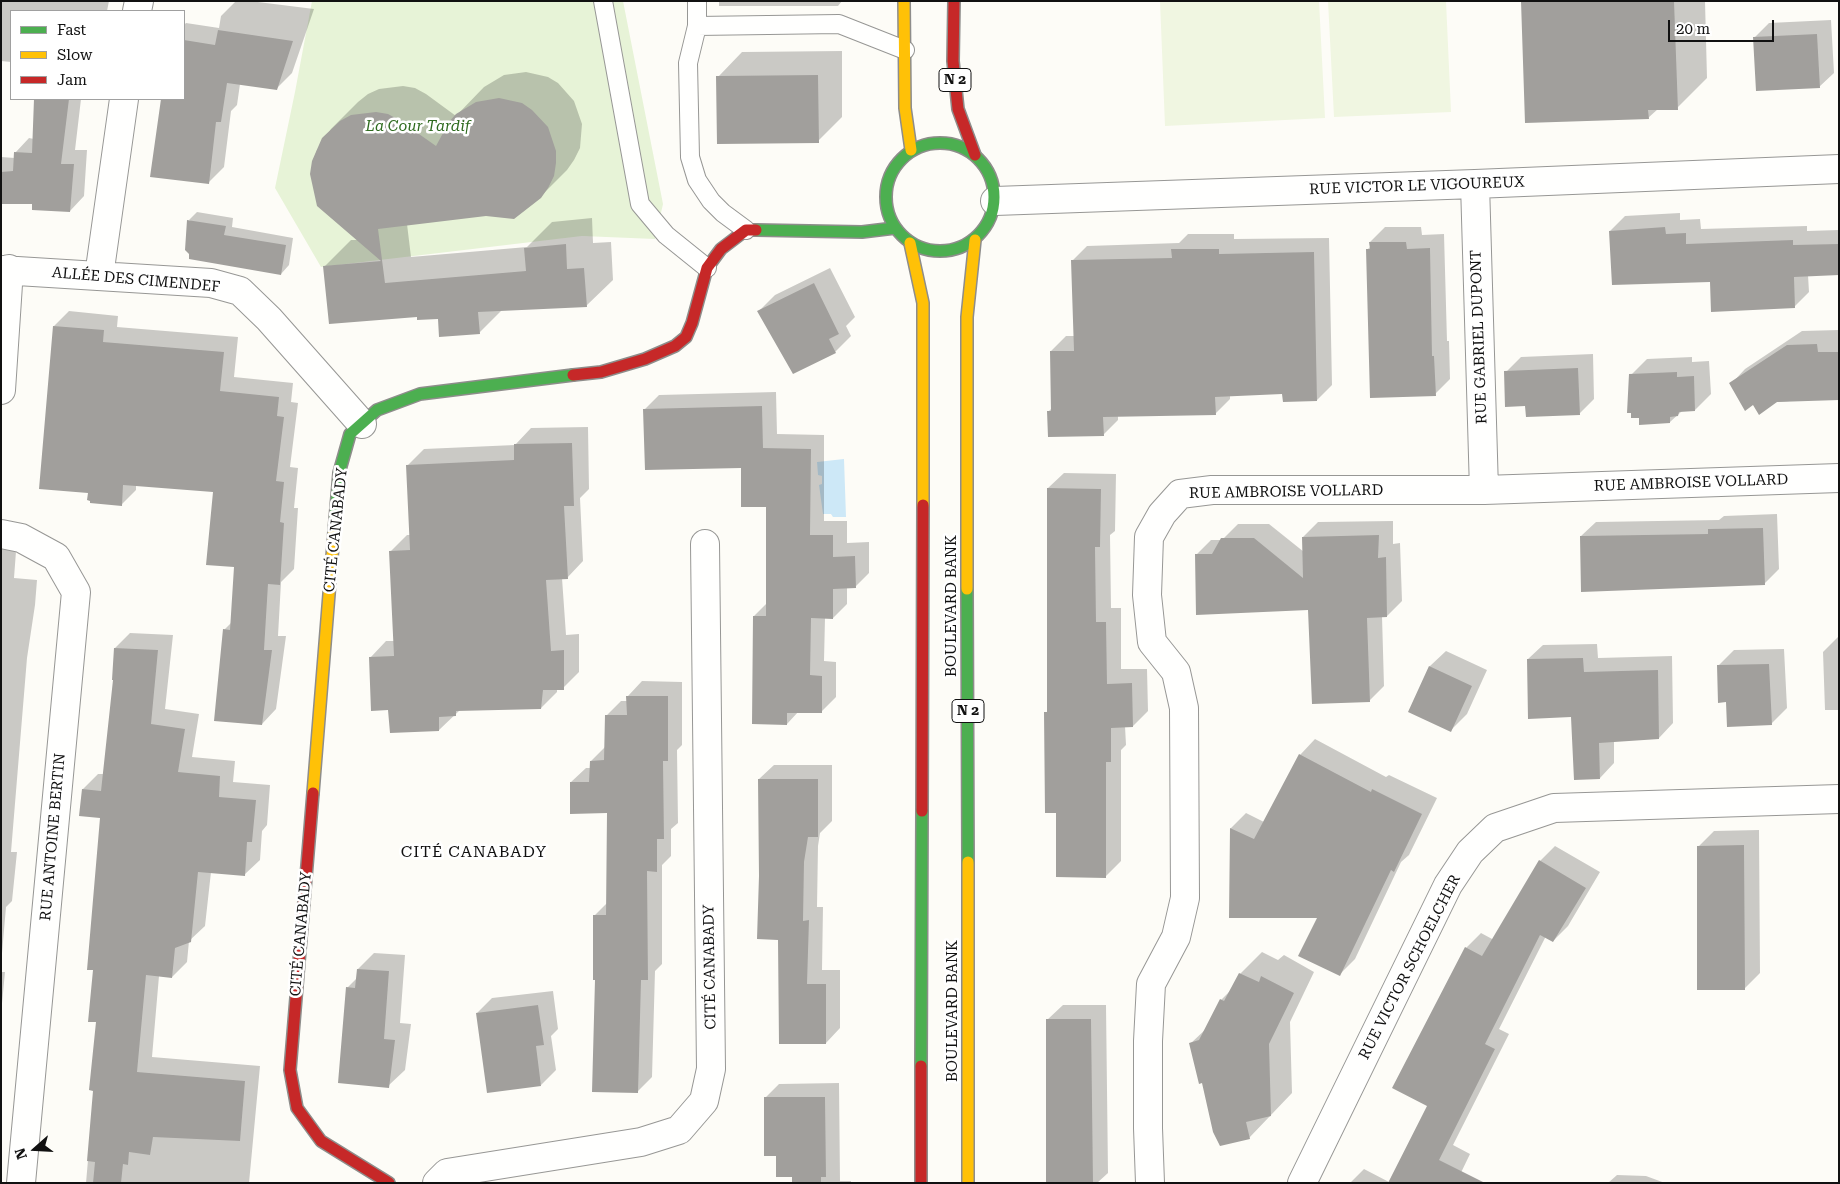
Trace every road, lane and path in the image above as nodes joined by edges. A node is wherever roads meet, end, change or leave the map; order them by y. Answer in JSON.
{"nodes":[{"id":1,"x":603,"y":1,"type":"edge"},
{"id":2,"x":697,"y":1,"type":"edge"},
{"id":3,"x":904,"y":1,"type":"edge"},
{"id":4,"x":954,"y":1,"type":"edge"},
{"id":5,"x":697,"y":26,"type":"junction"},
{"id":6,"x":905,"y":50,"type":"junction"},
{"id":7,"x":124,"y":100,"type":"edge"},
{"id":8,"x":911,"y":150,"type":"junction"},
{"id":9,"x":975,"y":155,"type":"junction"},
{"id":10,"x":1839,"y":169,"type":"edge"},
{"id":11,"x":1474,"y":184,"type":"junction"},
{"id":12,"x":995,"y":201,"type":"junction"},
{"id":13,"x":895,"y":228,"type":"junction"},
{"id":14,"x":746,"y":230,"type":"junction"},
{"id":15,"x":975,"y":240,"type":"junction"},
{"id":16,"x":910,"y":243,"type":"junction"},
{"id":17,"x":707,"y":268,"type":"junction"},
{"id":18,"x":5,"y":270,"type":"edge"},
{"id":19,"x":99,"y":276,"type":"junction"},
{"id":20,"x":1,"y":390,"type":"edge"},
{"id":21,"x":362,"y":424,"type":"junction"},
{"id":22,"x":1839,"y":478,"type":"edge"},
{"id":23,"x":1484,"y":490,"type":"junction"},
{"id":24,"x":1,"y":534,"type":"edge"},
{"id":25,"x":705,"y":544,"type":"dead end"},
{"id":26,"x":1839,"y":799,"type":"edge"},
{"id":27,"x":21,"y":1183,"type":"edge"},
{"id":28,"x":389,"y":1183,"type":"edge"},
{"id":29,"x":437,"y":1183,"type":"edge"},
{"id":30,"x":921,"y":1183,"type":"edge"},
{"id":31,"x":968,"y":1183,"type":"edge"},
{"id":32,"x":1150,"y":1183,"type":"edge"},
{"id":33,"x":1302,"y":1183,"type":"edge"}],
"edges":[{"from":1,"to":17,"type":"lane"},
{"from":2,"to":5,"type":"lane"},
{"from":3,"to":6,"type":"main road"},
{"from":4,"to":9,"type":"main road","number":"N 2"},
{"from":5,"to":6,"type":"lane"},
{"from":5,"to":14,"type":"lane"},
{"from":6,"to":8,"type":"main road"},
{"from":7,"to":19,"type":"street"},
{"from":8,"to":9,"type":"main road","number":"N 2"},
{"from":8,"to":13,"type":"main road","number":"N 2"},
{"from":9,"to":12,"type":"main road","number":"N 2"},
{"from":10,"to":11,"type":"street","name":"RUE VICTOR LE VIGOUREUX"},
{"from":11,"to":12,"type":"street","name":"RUE VICTOR LE VIGOUREUX"},
{"from":11,"to":23,"type":"street","name":"RUE GABRIEL DUPONT"},
{"from":12,"to":15,"type":"main road","number":"N 2"},
{"from":13,"to":14,"type":"main road"},
{"from":13,"to":16,"type":"main road","number":"N 2"},
{"from":14,"to":17,"type":"main road","name":"CITÉ CANABADY"},
{"from":15,"to":16,"type":"main road","number":"N 2"},
{"from":15,"to":31,"type":"main road","name":"BOULEVARD BANK","number":"N 2"},
{"from":16,"to":30,"type":"main road","name":"BOULEVARD BANK"},
{"from":17,"to":21,"type":"main road","name":"CITÉ CANABADY"},
{"from":18,"to":19,"type":"street","name":"ALLÉE DES CIMENDEF"},
{"from":18,"to":20,"type":"street"},
{"from":19,"to":21,"type":"street","name":"ALLÉE DES CIMENDEF"},
{"from":21,"to":28,"type":"main road","name":"CITÉ CANABADY"},
{"from":22,"to":23,"type":"street","name":"RUE AMBROISE VOLLARD"},
{"from":23,"to":32,"type":"street","name":"RUE AMBROISE VOLLARD"},
{"from":24,"to":27,"type":"street","name":"RUE ANTOINE BERTIN"},
{"from":25,"to":29,"type":"street","name":"CITÉ CANABADY"},
{"from":26,"to":33,"type":"street","name":"RUE VICTOR SCHOELCHER"}]}
